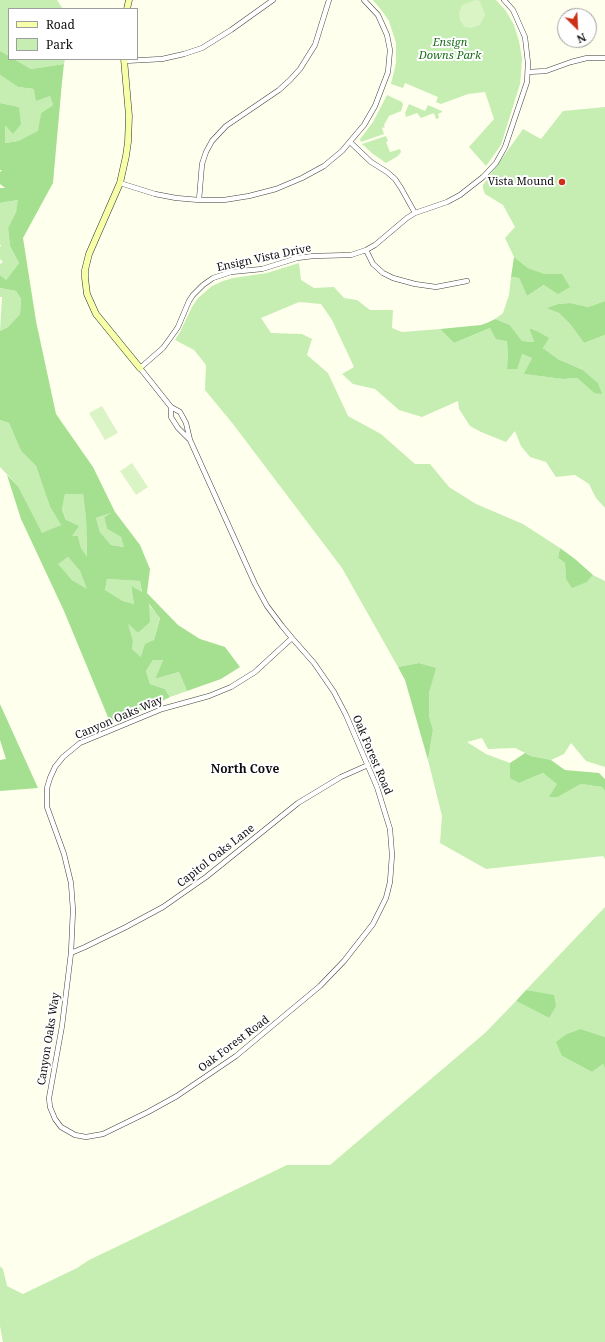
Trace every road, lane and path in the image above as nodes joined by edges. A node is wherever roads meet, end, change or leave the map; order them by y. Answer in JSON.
{"nodes":[{"id":1,"x":273,"y":0,"type":"edge"},
{"id":2,"x":329,"y":0,"type":"edge"},
{"id":3,"x":364,"y":0,"type":"edge"},
{"id":4,"x":504,"y":0,"type":"edge"},
{"id":5,"x":605,"y":58,"type":"edge"},
{"id":6,"x":124,"y":60,"type":"edge"},
{"id":7,"x":138,"y":60,"type":"edge"},
{"id":8,"x":528,"y":72,"type":"junction"},
{"id":9,"x":350,"y":142,"type":"junction"},
{"id":10,"x":120,"y":183,"type":"junction"},
{"id":11,"x":199,"y":200,"type":"junction"},
{"id":12,"x":415,"y":213,"type":"junction"},
{"id":13,"x":366,"y":250,"type":"junction"},
{"id":14,"x":467,"y":281,"type":"dead end"},
{"id":15,"x":140,"y":368,"type":"junction"},
{"id":16,"x":171,"y":407,"type":"junction"},
{"id":17,"x":190,"y":440,"type":"junction"},
{"id":18,"x":292,"y":638,"type":"junction"},
{"id":19,"x":368,"y":765,"type":"junction"},
{"id":20,"x":70,"y":953,"type":"junction"},
{"id":21,"x":68,"y":1131,"type":"joint"}],
"edges":[{"from":1,"to":7,"type":"street"},
{"from":2,"to":11,"type":"street"},
{"from":3,"to":9,"type":"street"},
{"from":4,"to":8,"type":"street","name":"Ensign Vista Drive"},
{"from":5,"to":8,"type":"street"},
{"from":6,"to":10,"type":"street"},
{"from":8,"to":12,"type":"street","name":"Ensign Vista Drive"},
{"from":9,"to":11,"type":"street"},
{"from":9,"to":12,"type":"street"},
{"from":10,"to":11,"type":"street"},
{"from":10,"to":15,"type":"street"},
{"from":12,"to":13,"type":"street","name":"Ensign Vista Drive"},
{"from":13,"to":14,"type":"street"},
{"from":13,"to":15,"type":"street","name":"Ensign Vista Drive"},
{"from":15,"to":16,"type":"street"},
{"from":16,"to":17,"type":"street","name":"Oak Forest Road"},
{"from":16,"to":17,"type":"street","name":"Oak Forest Road"},
{"from":17,"to":18,"type":"street","name":"Oak Forest Road"},
{"from":18,"to":19,"type":"street","name":"Oak Forest Road"},
{"from":18,"to":20,"type":"street","name":"Canyon Oaks Way"},
{"from":19,"to":20,"type":"street","name":"Capitol Oaks Lane"},
{"from":19,"to":21,"type":"street","name":"Oak Forest Road"},
{"from":20,"to":21,"type":"street","name":"Canyon Oaks Way"}]}
